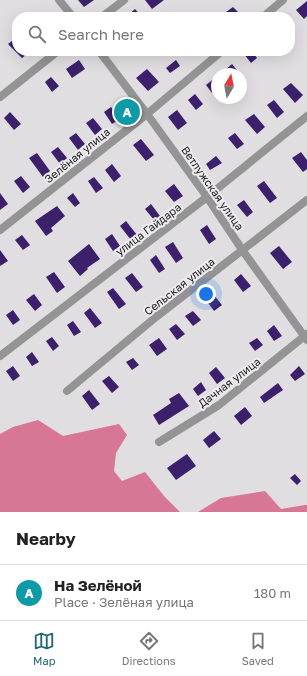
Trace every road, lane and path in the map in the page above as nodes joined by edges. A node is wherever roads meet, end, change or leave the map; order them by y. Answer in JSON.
{"nodes":[{"id":1,"x":59,"y":0,"type":"edge"},
{"id":2,"x":124,"y":0,"type":"edge"},
{"id":3,"x":283,"y":0,"type":"edge"},
{"id":4,"x":69,"y":12,"type":"edge"},
{"id":5,"x":108,"y":12,"type":"edge"},
{"id":6,"x":269,"y":12,"type":"edge"},
{"id":7,"x":52,"y":56,"type":"edge"},
{"id":8,"x":103,"y":56,"type":"edge"},
{"id":9,"x":216,"y":56,"type":"edge"},
{"id":10,"x":0,"y":97,"type":"edge"},
{"id":11,"x":147,"y":114,"type":"junction"},
{"id":12,"x":307,"y":116,"type":"edge"},
{"id":13,"x":207,"y":197,"type":"junction"},
{"id":14,"x":307,"y":200,"type":"edge"},
{"id":15,"x":0,"y":230,"type":"edge"},
{"id":16,"x":243,"y":251,"type":"junction"},
{"id":17,"x":306,"y":336,"type":"edge"},
{"id":18,"x":0,"y":356,"type":"edge"},
{"id":19,"x":67,"y":391,"type":"dead end"},
{"id":20,"x":159,"y":442,"type":"dead end"}],
"edges":[{"from":1,"to":4,"type":"street"},
{"from":2,"to":5,"type":"street"},
{"from":3,"to":6,"type":"street"},
{"from":7,"to":10,"type":"street"},
{"from":8,"to":11,"type":"street","name":"Ветлужская улица"},
{"from":9,"to":11,"type":"street","name":"Зелёная улица"},
{"from":11,"to":13,"type":"street","name":"Ветлужская улица"},
{"from":11,"to":15,"type":"street","name":"Зелёная улица"},
{"from":12,"to":13,"type":"street","name":"улица Гайдара"},
{"from":13,"to":16,"type":"street","name":"Ветлужская улица"},
{"from":13,"to":18,"type":"street","name":"улица Гайдара"},
{"from":14,"to":16,"type":"street","name":"Сельская улица"},
{"from":16,"to":17,"type":"street","name":"Ветлужская улица"},
{"from":16,"to":19,"type":"street","name":"Сельская улица"},
{"from":17,"to":20,"type":"street","name":"Дачная улица"}]}
